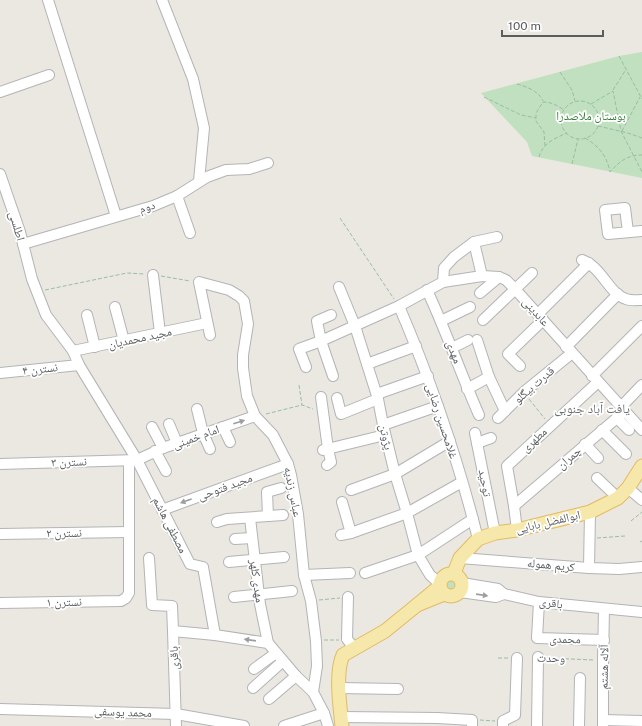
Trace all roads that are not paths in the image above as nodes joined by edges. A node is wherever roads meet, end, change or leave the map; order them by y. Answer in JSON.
{"nodes":[{"id":1,"x":48,"y":0,"type":"edge"},
{"id":2,"x":162,"y":0,"type":"edge"},
{"id":3,"x":49,"y":75,"type":"dead end"},
{"id":4,"x":0,"y":92,"type":"edge"},
{"id":5,"x":268,"y":163,"type":"dead end"},
{"id":6,"x":0,"y":174,"type":"edge"},
{"id":7,"x":199,"y":181,"type":"junction"},
{"id":8,"x":177,"y":196,"type":"junction"},
{"id":9,"x":116,"y":216,"type":"junction"},
{"id":10,"x":642,"y":231,"type":"edge"},
{"id":11,"x":628,"y":232,"type":"dead end"},
{"id":12,"x":190,"y":233,"type":"dead end"},
{"id":13,"x":497,"y":237,"type":"dead end"},
{"id":14,"x":474,"y":242,"type":"junction"},
{"id":15,"x":23,"y":244,"type":"junction"},
{"id":16,"x":532,"y":273,"type":"dead end"},
{"id":17,"x":153,"y":275,"type":"road end"},
{"id":18,"x":482,"y":276,"type":"junction"},
{"id":19,"x":499,"y":277,"type":"junction"},
{"id":20,"x":32,"y":280,"type":"joint"},
{"id":21,"x":443,"y":282,"type":"junction"},
{"id":22,"x":338,"y":287,"type":"dead end"},
{"id":23,"x":515,"y":289,"type":"junction"},
{"id":24,"x":427,"y":290,"type":"junction"},
{"id":25,"x":480,"y":293,"type":"dead end"},
{"id":26,"x":618,"y":294,"type":"junction"},
{"id":27,"x":642,"y":300,"type":"edge"},
{"id":28,"x":399,"y":306,"type":"junction"},
{"id":29,"x":115,"y":307,"type":"dead end"},
{"id":30,"x":470,"y":307,"type":"dead end"},
{"id":31,"x":86,"y":315,"type":"dead end"},
{"id":32,"x":331,"y":315,"type":"dead end"},
{"id":33,"x":540,"y":317,"type":"junction"},
{"id":34,"x":483,"y":320,"type":"dead end"},
{"id":35,"x":442,"y":321,"type":"junction"},
{"id":36,"x":207,"y":323,"type":"junction"},
{"id":37,"x":355,"y":326,"type":"junction"},
{"id":38,"x":642,"y":326,"type":"edge"},
{"id":39,"x":160,"y":333,"type":"junction"},
{"id":40,"x":210,"y":335,"type":"dead end"},
{"id":41,"x":321,"y":341,"type":"junction"},
{"id":42,"x":124,"y":342,"type":"junction"},
{"id":43,"x":416,"y":346,"type":"junction"},
{"id":44,"x":95,"y":347,"type":"junction"},
{"id":45,"x":452,"y":348,"type":"junction"},
{"id":46,"x":569,"y":350,"type":"junction"},
{"id":47,"x":73,"y":351,"type":"junction"},
{"id":48,"x":367,"y":364,"type":"junction"},
{"id":49,"x":79,"y":365,"type":"junction"},
{"id":50,"x":520,"y":366,"type":"dead end"},
{"id":51,"x":306,"y":367,"type":"dead end"},
{"id":52,"x":0,"y":373,"type":"edge"},
{"id":53,"x":333,"y":376,"type":"dead end"},
{"id":54,"x":428,"y":376,"type":"junction"},
{"id":55,"x":488,"y":377,"type":"junction"},
{"id":56,"x":595,"y":379,"type":"junction"},
{"id":57,"x":642,"y":385,"type":"edge"},
{"id":58,"x":467,"y":389,"type":"junction"},
{"id":59,"x":378,"y":396,"type":"junction"},
{"id":60,"x":321,"y":397,"type":"dead end"},
{"id":61,"x":338,"y":398,"type":"dead end"},
{"id":62,"x":438,"y":406,"type":"junction"},
{"id":63,"x":197,"y":409,"type":"dead end"},
{"id":64,"x":623,"y":409,"type":"junction"},
{"id":65,"x":479,"y":415,"type":"dead end"},
{"id":66,"x":255,"y":416,"type":"junction"},
{"id":67,"x":617,"y":418,"type":"junction"},
{"id":68,"x":169,"y":424,"type":"dead end"},
{"id":69,"x":152,"y":427,"type":"dead end"},
{"id":70,"x":223,"y":427,"type":"junction"},
{"id":71,"x":384,"y":430,"type":"junction"},
{"id":72,"x":602,"y":430,"type":"junction"},
{"id":73,"x":629,"y":430,"type":"dead end"},
{"id":74,"x":642,"y":430,"type":"edge"},
{"id":75,"x":203,"y":433,"type":"junction"},
{"id":76,"x":491,"y":438,"type":"dead end"},
{"id":77,"x":450,"y":441,"type":"junction"},
{"id":78,"x":230,"y":442,"type":"dead end"},
{"id":79,"x":178,"y":443,"type":"junction"},
{"id":80,"x":585,"y":444,"type":"junction"},
{"id":81,"x":210,"y":449,"type":"dead end"},
{"id":82,"x":159,"y":450,"type":"junction"},
{"id":83,"x":325,"y":450,"type":"junction"},
{"id":84,"x":626,"y":454,"type":"dead end"},
{"id":85,"x":598,"y":458,"type":"dead end"},
{"id":86,"x":133,"y":460,"type":"junction"},
{"id":87,"x":0,"y":464,"type":"edge"},
{"id":88,"x":288,"y":464,"type":"junction"},
{"id":89,"x":327,"y":465,"type":"dead end"},
{"id":90,"x":642,"y":466,"type":"edge"},
{"id":91,"x":166,"y":471,"type":"dead end"},
{"id":92,"x":394,"y":474,"type":"junction"},
{"id":93,"x":597,"y":478,"type":"dead end"},
{"id":94,"x":462,"y":482,"type":"junction"},
{"id":95,"x":281,"y":488,"type":"dead end"},
{"id":96,"x":628,"y":488,"type":"junction"},
{"id":97,"x":351,"y":490,"type":"dead end"},
{"id":98,"x":618,"y":498,"type":"junction"},
{"id":99,"x":642,"y":500,"type":"edge"},
{"id":100,"x":342,"y":502,"type":"dead end"},
{"id":101,"x":514,"y":506,"type":"junction"},
{"id":102,"x":162,"y":510,"type":"junction"},
{"id":103,"x":590,"y":512,"type":"junction"},
{"id":104,"x":407,"y":513,"type":"junction"},
{"id":105,"x":283,"y":515,"type":"dead end"},
{"id":106,"x":268,"y":516,"type":"junction"},
{"id":107,"x":250,"y":518,"type":"junction"},
{"id":108,"x":473,"y":519,"type":"junction"},
{"id":109,"x":217,"y":522,"type":"dead end"},
{"id":110,"x":517,"y":530,"type":"junction"},
{"id":111,"x":129,"y":532,"type":"junction"},
{"id":112,"x":495,"y":533,"type":"junction"},
{"id":113,"x":0,"y":534,"type":"edge"},
{"id":114,"x":252,"y":538,"type":"junction"},
{"id":115,"x":234,"y":539,"type":"dead end"},
{"id":116,"x":478,"y":539,"type":"junction"},
{"id":117,"x":418,"y":555,"type":"junction"},
{"id":118,"x":284,"y":557,"type":"dead end"},
{"id":119,"x":149,"y":558,"type":"dead end"},
{"id":120,"x":460,"y":558,"type":"junction"},
{"id":121,"x":255,"y":559,"type":"junction"},
{"id":122,"x":229,"y":562,"type":"dead end"},
{"id":123,"x":642,"y":567,"type":"edge"},
{"id":124,"x":589,"y":568,"type":"junction"},
{"id":125,"x":350,"y":573,"type":"dead end"},
{"id":126,"x":364,"y":573,"type":"dead end"},
{"id":127,"x":304,"y":575,"type":"junction"},
{"id":128,"x":459,"y":583,"type":"junction"},
{"id":129,"x":441,"y":588,"type":"junction"},
{"id":130,"x":292,"y":591,"type":"dead end"},
{"id":131,"x":259,"y":593,"type":"junction"},
{"id":132,"x":234,"y":597,"type":"dead end"},
{"id":133,"x":348,"y":597,"type":"road end"},
{"id":134,"x":539,"y":602,"type":"junction"},
{"id":135,"x":0,"y":603,"type":"edge"},
{"id":136,"x":604,"y":609,"type":"junction"},
{"id":137,"x":641,"y":609,"type":"edge"},
{"id":138,"x":173,"y":631,"type":"junction"},
{"id":139,"x":215,"y":635,"type":"junction"},
{"id":140,"x":604,"y":640,"type":"junction"},
{"id":141,"x":268,"y":643,"type":"junction"},
{"id":142,"x":351,"y":644,"type":"junction"},
{"id":143,"x":276,"y":653,"type":"junction"},
{"id":144,"x":538,"y":657,"type":"road end"},
{"id":145,"x":517,"y":658,"type":"road end"},
{"id":146,"x":283,"y":661,"type":"junction"},
{"id":147,"x":254,"y":669,"type":"dead end"},
{"id":148,"x":296,"y":676,"type":"junction"},
{"id":149,"x":580,"y":678,"type":"dead end"},
{"id":150,"x":253,"y":688,"type":"dead end"},
{"id":151,"x":339,"y":688,"type":"junction"},
{"id":152,"x":398,"y":689,"type":"dead end"},
{"id":153,"x":313,"y":692,"type":"junction"},
{"id":154,"x":269,"y":699,"type":"dead end"},
{"id":155,"x":0,"y":708,"type":"edge"},
{"id":156,"x":176,"y":714,"type":"junction"},
{"id":157,"x":324,"y":714,"type":"junction"},
{"id":158,"x":642,"y":721,"type":"edge"},
{"id":159,"x":342,"y":722,"type":"edge"},
{"id":160,"x":437,"y":722,"type":"edge"},
{"id":161,"x":472,"y":723,"type":"edge"},
{"id":162,"x":603,"y":723,"type":"edge"},
{"id":163,"x":503,"y":724,"type":"edge"},
{"id":164,"x":176,"y":726,"type":"edge"},
{"id":165,"x":244,"y":726,"type":"edge"},
{"id":166,"x":284,"y":726,"type":"edge"},
{"id":167,"x":328,"y":726,"type":"edge"},
{"id":168,"x":537,"y":726,"type":"edge"},
{"id":169,"x":578,"y":726,"type":"edge"}],
"edges":[{"from":1,"to":9,"type":"street"},
{"from":2,"to":7,"type":"street"},
{"from":3,"to":4,"type":"street"},
{"from":5,"to":7,"type":"street","name":"دوم"},
{"from":6,"to":15,"type":"street","name":"اطلسی"},
{"from":7,"to":8,"type":"street","name":"دوم"},
{"from":8,"to":9,"type":"street","name":"دوم"},
{"from":8,"to":12,"type":"street"},
{"from":9,"to":15,"type":"street","name":"دوم"},
{"from":10,"to":11,"type":"street"},
{"from":13,"to":14,"type":"street"},
{"from":14,"to":18,"type":"street"},
{"from":14,"to":21,"type":"street"},
{"from":15,"to":20,"type":"street","name":"اطلسی"},
{"from":16,"to":23,"type":"street"},
{"from":17,"to":39,"type":"street"},
{"from":18,"to":19,"type":"street"},
{"from":18,"to":21,"type":"street"},
{"from":19,"to":23,"type":"street","name":"عابدینی"},
{"from":19,"to":25,"type":"street"},
{"from":20,"to":47,"type":"street","name":"مصطفی هاشم"},
{"from":21,"to":24,"type":"street"},
{"from":22,"to":37,"type":"street","name":"پژوتن"},
{"from":23,"to":33,"type":"street","name":"عابدینی"},
{"from":23,"to":34,"type":"street"},
{"from":24,"to":28,"type":"street"},
{"from":24,"to":35,"type":"street","name":"مهدی"},
{"from":26,"to":27,"type":"street"},
{"from":26,"to":33,"type":"street"},
{"from":26,"to":46,"type":"street","name":"قدرت بیگلو"},
{"from":28,"to":37,"type":"street"},
{"from":28,"to":43,"type":"street","name":"غلامحسین رضایی"},
{"from":29,"to":42,"type":"street"},
{"from":30,"to":35,"type":"street"},
{"from":31,"to":44,"type":"street"},
{"from":32,"to":41,"type":"street"},
{"from":33,"to":46,"type":"street","name":"عابدینی"},
{"from":33,"to":50,"type":"street"},
{"from":35,"to":45,"type":"street","name":"مهدی"},
{"from":36,"to":39,"type":"street","name":"مجید محمدیان"},
{"from":36,"to":40,"type":"street"},
{"from":36,"to":66,"type":"street","name":"عباس زندیه"},
{"from":37,"to":41,"type":"street"},
{"from":37,"to":48,"type":"street","name":"پژوتن"},
{"from":38,"to":56,"type":"street"},
{"from":39,"to":42,"type":"street","name":"مجید محمدیان"},
{"from":41,"to":51,"type":"street"},
{"from":41,"to":53,"type":"street"},
{"from":42,"to":44,"type":"street","name":"مجید محمدیان"},
{"from":43,"to":48,"type":"street"},
{"from":43,"to":54,"type":"street","name":"غلامحسین رضایی"},
{"from":44,"to":47,"type":"street","name":"مجید محمدیان"},
{"from":45,"to":55,"type":"street"},
{"from":45,"to":58,"type":"street","name":"مهدی"},
{"from":46,"to":55,"type":"street","name":"قدرت بیگلو"},
{"from":46,"to":56,"type":"street","name":"عابدینی"},
{"from":47,"to":49,"type":"street","name":"مصطفی هاشم"},
{"from":48,"to":59,"type":"street","name":"پژوتن"},
{"from":49,"to":52,"type":"street","name":"نسترن ۴"},
{"from":49,"to":86,"type":"street","name":"مصطفی هاشم"},
{"from":54,"to":59,"type":"street"},
{"from":54,"to":62,"type":"street","name":"غلامحسین رضایی"},
{"from":55,"to":58,"type":"street"},
{"from":56,"to":64,"type":"street","name":"عابدینی"},
{"from":56,"to":101,"type":"street","name":"مطهری"},
{"from":57,"to":64,"type":"street","name":"چمران"},
{"from":58,"to":65,"type":"street","name":"مهدی"},
{"from":59,"to":61,"type":"street"},
{"from":59,"to":71,"type":"street","name":"پژوتن"},
{"from":60,"to":83,"type":"street"},
{"from":62,"to":71,"type":"street"},
{"from":62,"to":77,"type":"street","name":"غلامحسین رضایی"},
{"from":63,"to":75,"type":"street"},
{"from":64,"to":67,"type":"street","name":"چمران"},
{"from":64,"to":74,"type":"street","name":"عابدینی"},
{"from":70,"to":66,"type":"street","name":"امام خمینی","one_way":true},
{"from":66,"to":88,"type":"street","name":"عباس زندیه"},
{"from":67,"to":72,"type":"street","name":"چمران"},
{"from":67,"to":73,"type":"street"},
{"from":68,"to":79,"type":"street"},
{"from":69,"to":82,"type":"street"},
{"from":70,"to":75,"type":"street","name":"امام خمینی"},
{"from":70,"to":78,"type":"street"},
{"from":71,"to":83,"type":"street"},
{"from":71,"to":92,"type":"street","name":"پژوتن"},
{"from":72,"to":80,"type":"street","name":"چمران"},
{"from":72,"to":84,"type":"street"},
{"from":75,"to":79,"type":"street","name":"امام خمینی"},
{"from":75,"to":81,"type":"street"},
{"from":76,"to":112,"type":"street","name":"توحید"},
{"from":77,"to":92,"type":"street"},
{"from":77,"to":94,"type":"street","name":"غلامحسین رضایی"},
{"from":79,"to":82,"type":"street","name":"امام خمینی"},
{"from":80,"to":85,"type":"street"},
{"from":80,"to":101,"type":"street","name":"چمران"},
{"from":82,"to":86,"type":"street","name":"امام خمینی"},
{"from":82,"to":91,"type":"street"},
{"from":83,"to":89,"type":"street"},
{"from":86,"to":87,"type":"street","name":"نسترن ۳"},
{"from":86,"to":102,"type":"street","name":"مصطفی هاشم"},
{"from":86,"to":111,"type":"street"},
{"from":88,"to":102,"type":"street","name":"مجید فتوحی","one_way":true},
{"from":88,"to":127,"type":"street","name":"عباس زندیه"},
{"from":90,"to":96,"type":"main road","name":"ابوالفضل بابایی"},
{"from":92,"to":97,"type":"street"},
{"from":92,"to":104,"type":"street","name":"پژوتن"},
{"from":93,"to":98,"type":"street"},
{"from":94,"to":104,"type":"street"},
{"from":94,"to":108,"type":"street","name":"غلامحسین رضایی"},
{"from":95,"to":106,"type":"street"},
{"from":96,"to":98,"type":"main road","name":"ابوالفضل بابایی"},
{"from":96,"to":99,"type":"street"},
{"from":98,"to":103,"type":"main road","name":"ابوالفضل بابایی"},
{"from":100,"to":104,"type":"street"},
{"from":101,"to":110,"type":"street"},
{"from":102,"to":139,"type":"street","name":"مصطفی هاشم"},
{"from":103,"to":110,"type":"main road","name":"ابوالفضل بابایی"},
{"from":103,"to":124,"type":"street"},
{"from":104,"to":117,"type":"street","name":"پژوتن"},
{"from":105,"to":106,"type":"street"},
{"from":106,"to":107,"type":"street"},
{"from":107,"to":109,"type":"street"},
{"from":107,"to":114,"type":"street","name":"مهدی کلهر"},
{"from":108,"to":116,"type":"street","name":"غلامحسین رضایی"},
{"from":108,"to":117,"type":"street"},
{"from":110,"to":112,"type":"main road","name":"ابوالفضل بابایی"},
{"from":111,"to":113,"type":"street","name":"نسترن ۲"},
{"from":111,"to":135,"type":"street","name":"نسترن ۱"},
{"from":112,"to":116,"type":"main road","name":"ابوالفضل بابایی"},
{"from":114,"to":115,"type":"street"},
{"from":114,"to":121,"type":"street","name":"مهدی کلهر"},
{"from":116,"to":120,"type":"main road","name":"ابوالفضل بابایی"},
{"from":117,"to":126,"type":"street"},
{"from":117,"to":129,"type":"street","name":"پژوتن"},
{"from":118,"to":121,"type":"street"},
{"from":119,"to":138,"type":"street"},
{"from":120,"to":124,"type":"street","name":"کریم هموله"},
{"from":120,"to":128,"type":"main road","name":"ابوالفضل بابایی"},
{"from":121,"to":122,"type":"street"},
{"from":121,"to":131,"type":"street","name":"مهدی کلهر"},
{"from":123,"to":124,"type":"street","name":"کریم هموله"},
{"from":125,"to":127,"type":"street"},
{"from":127,"to":153,"type":"street","name":"عباس زندیه"},
{"from":128,"to":129,"type":"main road"},
{"from":128,"to":129,"type":"main road"},
{"from":128,"to":134,"type":"street","name":"باقری"},
{"from":129,"to":142,"type":"main road"},
{"from":130,"to":131,"type":"street"},
{"from":131,"to":132,"type":"street"},
{"from":131,"to":141,"type":"street","name":"مهدی کلهر"},
{"from":133,"to":142,"type":"street"},
{"from":134,"to":136,"type":"street","name":"باقری"},
{"from":134,"to":140,"type":"street","name":"محمدی"},
{"from":136,"to":137,"type":"street","name":"باقری"},
{"from":136,"to":140,"type":"street","name":"آلاله هشتم"},
{"from":138,"to":139,"type":"street","name":"باقری"},
{"from":138,"to":156,"type":"street","name":"باقری"},
{"from":141,"to":139,"type":"street","one_way":true},
{"from":140,"to":162,"type":"street","name":"آلاله هشتم"},
{"from":141,"to":143,"type":"street"},
{"from":142,"to":151,"type":"main road"},
{"from":143,"to":146,"type":"street"},
{"from":143,"to":147,"type":"street"},
{"from":144,"to":168,"type":"street"},
{"from":145,"to":163,"type":"street"},
{"from":146,"to":148,"type":"street"},
{"from":146,"to":150,"type":"street"},
{"from":148,"to":153,"type":"street"},
{"from":148,"to":154,"type":"street"},
{"from":149,"to":169,"type":"street"},
{"from":151,"to":152,"type":"street"},
{"from":151,"to":159,"type":"main road"},
{"from":153,"to":157,"type":"street"},
{"from":155,"to":156,"type":"street","name":"محمد یوسفی"},
{"from":156,"to":164,"type":"street","name":"باقری"},
{"from":156,"to":165,"type":"street","name":"محمد یوسفی"},
{"from":157,"to":166,"type":"street"},
{"from":157,"to":167,"type":"street"},
{"from":158,"to":162,"type":"street"},
{"from":159,"to":160,"type":"street"},
{"from":160,"to":161,"type":"street"}]}
